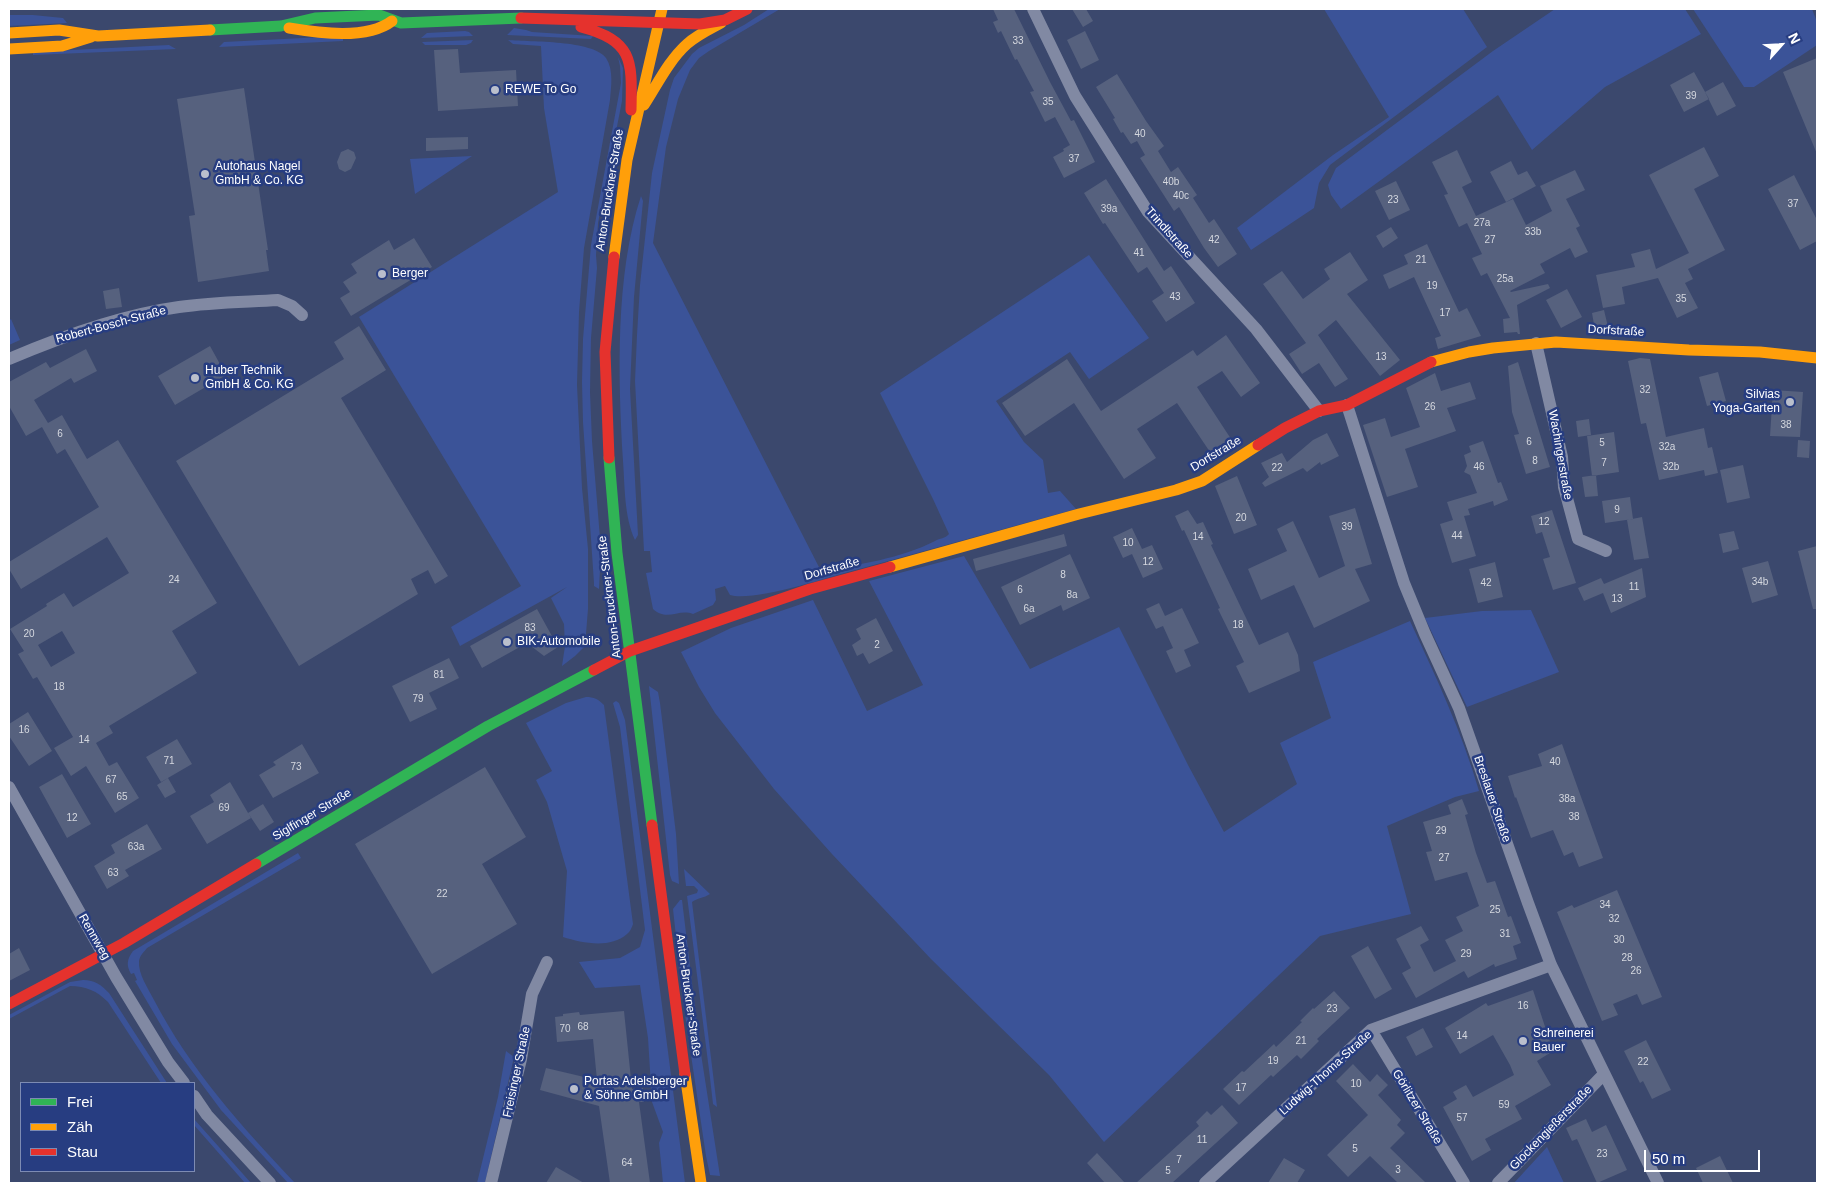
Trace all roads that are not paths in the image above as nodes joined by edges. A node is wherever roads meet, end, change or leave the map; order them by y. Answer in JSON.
{"nodes":[{"id":1,"x":562,"y":9,"type":"edge"},
{"id":2,"x":662,"y":9,"type":"edge"},
{"id":3,"x":747,"y":9,"type":"edge"},
{"id":4,"x":1032,"y":9,"type":"edge"},
{"id":5,"x":521,"y":18,"type":"junction"},
{"id":6,"x":545,"y":19,"type":"junction"},
{"id":7,"x":725,"y":20,"type":"junction"},
{"id":8,"x":659,"y":23,"type":"junction"},
{"id":9,"x":9,"y":33,"type":"edge"},
{"id":10,"x":98,"y":36,"type":"junction"},
{"id":11,"x":9,"y":49,"type":"edge"},
{"id":12,"x":638,"y":114,"type":"junction"},
{"id":13,"x":630,"y":141,"type":"junction"},
{"id":14,"x":302,"y":314,"type":"dead end"},
{"id":15,"x":1536,"y":342,"type":"junction"},
{"id":16,"x":1817,"y":358,"type":"edge"},
{"id":17,"x":9,"y":359,"type":"edge"},
{"id":18,"x":1347,"y":405,"type":"junction"},
{"id":19,"x":1319,"y":412,"type":"junction"},
{"id":20,"x":1606,"y":551,"type":"dead end"},
{"id":21,"x":630,"y":651,"type":"junction"},
{"id":22,"x":9,"y":787,"type":"edge"},
{"id":23,"x":104,"y":954,"type":"junction"},
{"id":24,"x":547,"y":962,"type":"dead end"},
{"id":25,"x":1551,"y":965,"type":"junction"},
{"id":26,"x":9,"y":1004,"type":"edge"},
{"id":27,"x":1371,"y":1030,"type":"junction"},
{"id":28,"x":1604,"y":1074,"type":"junction"},
{"id":29,"x":183,"y":1082,"type":"edge"},
{"id":30,"x":195,"y":1097,"type":"edge"},
{"id":31,"x":270,"y":1183,"type":"edge"},
{"id":32,"x":492,"y":1183,"type":"edge"},
{"id":33,"x":701,"y":1183,"type":"edge"},
{"id":34,"x":1205,"y":1183,"type":"edge"},
{"id":35,"x":1464,"y":1183,"type":"edge"},
{"id":36,"x":1498,"y":1183,"type":"edge"},
{"id":37,"x":1658,"y":1183,"type":"edge"}],
"edges":[{"from":1,"to":5,"type":"street"},
{"from":2,"to":8,"type":"street","name":"Anton-Bruckner-Straße"},
{"from":3,"to":7,"type":"street"},
{"from":4,"to":19,"type":"street","name":"Trindlstraße"},
{"from":5,"to":6,"type":"street"},
{"from":5,"to":10,"type":"street"},
{"from":6,"to":8,"type":"street"},
{"from":6,"to":13,"type":"street"},
{"from":7,"to":8,"type":"street"},
{"from":7,"to":12,"type":"street"},
{"from":8,"to":12,"type":"street","name":"Anton-Bruckner-Straße"},
{"from":9,"to":10,"type":"street"},
{"from":10,"to":11,"type":"street"},
{"from":12,"to":13,"type":"street","name":"Anton-Bruckner-Straße"},
{"from":13,"to":21,"type":"street","name":"Anton-Bruckner-Straße"},
{"from":14,"to":17,"type":"street","name":"Robert-Bosch-Straße"},
{"from":15,"to":16,"type":"street","name":"Dorfstraße"},
{"from":15,"to":18,"type":"street","name":"Dorfstraße"},
{"from":15,"to":20,"type":"street","name":"Wachingerstraße"},
{"from":18,"to":19,"type":"street","name":"Dorfstraße"},
{"from":18,"to":25,"type":"street","name":"Breslauer Straße"},
{"from":19,"to":21,"type":"street","name":"Dorfstraße"},
{"from":21,"to":23,"type":"street","name":"Siglfinger Straße"},
{"from":21,"to":33,"type":"street","name":"Anton-Bruckner-Straße"},
{"from":22,"to":23,"type":"street","name":"Rennweg"},
{"from":23,"to":26,"type":"street","name":"Siglfinger Straße"},
{"from":23,"to":29,"type":"street","name":"Rennweg"},
{"from":24,"to":32,"type":"street","name":"Freisinger Straße"},
{"from":25,"to":27,"type":"street","name":"Ludwig-Thoma-Straße"},
{"from":25,"to":28,"type":"street","name":"Breslauer Straße"},
{"from":27,"to":34,"type":"street","name":"Ludwig-Thoma-Straße"},
{"from":27,"to":35,"type":"street","name":"Görlitzer Straße"},
{"from":28,"to":36,"type":"street","name":"Glockengießerstraße"},
{"from":28,"to":37,"type":"street","name":"Breslauer Straße"},
{"from":30,"to":31,"type":"street"}]}
